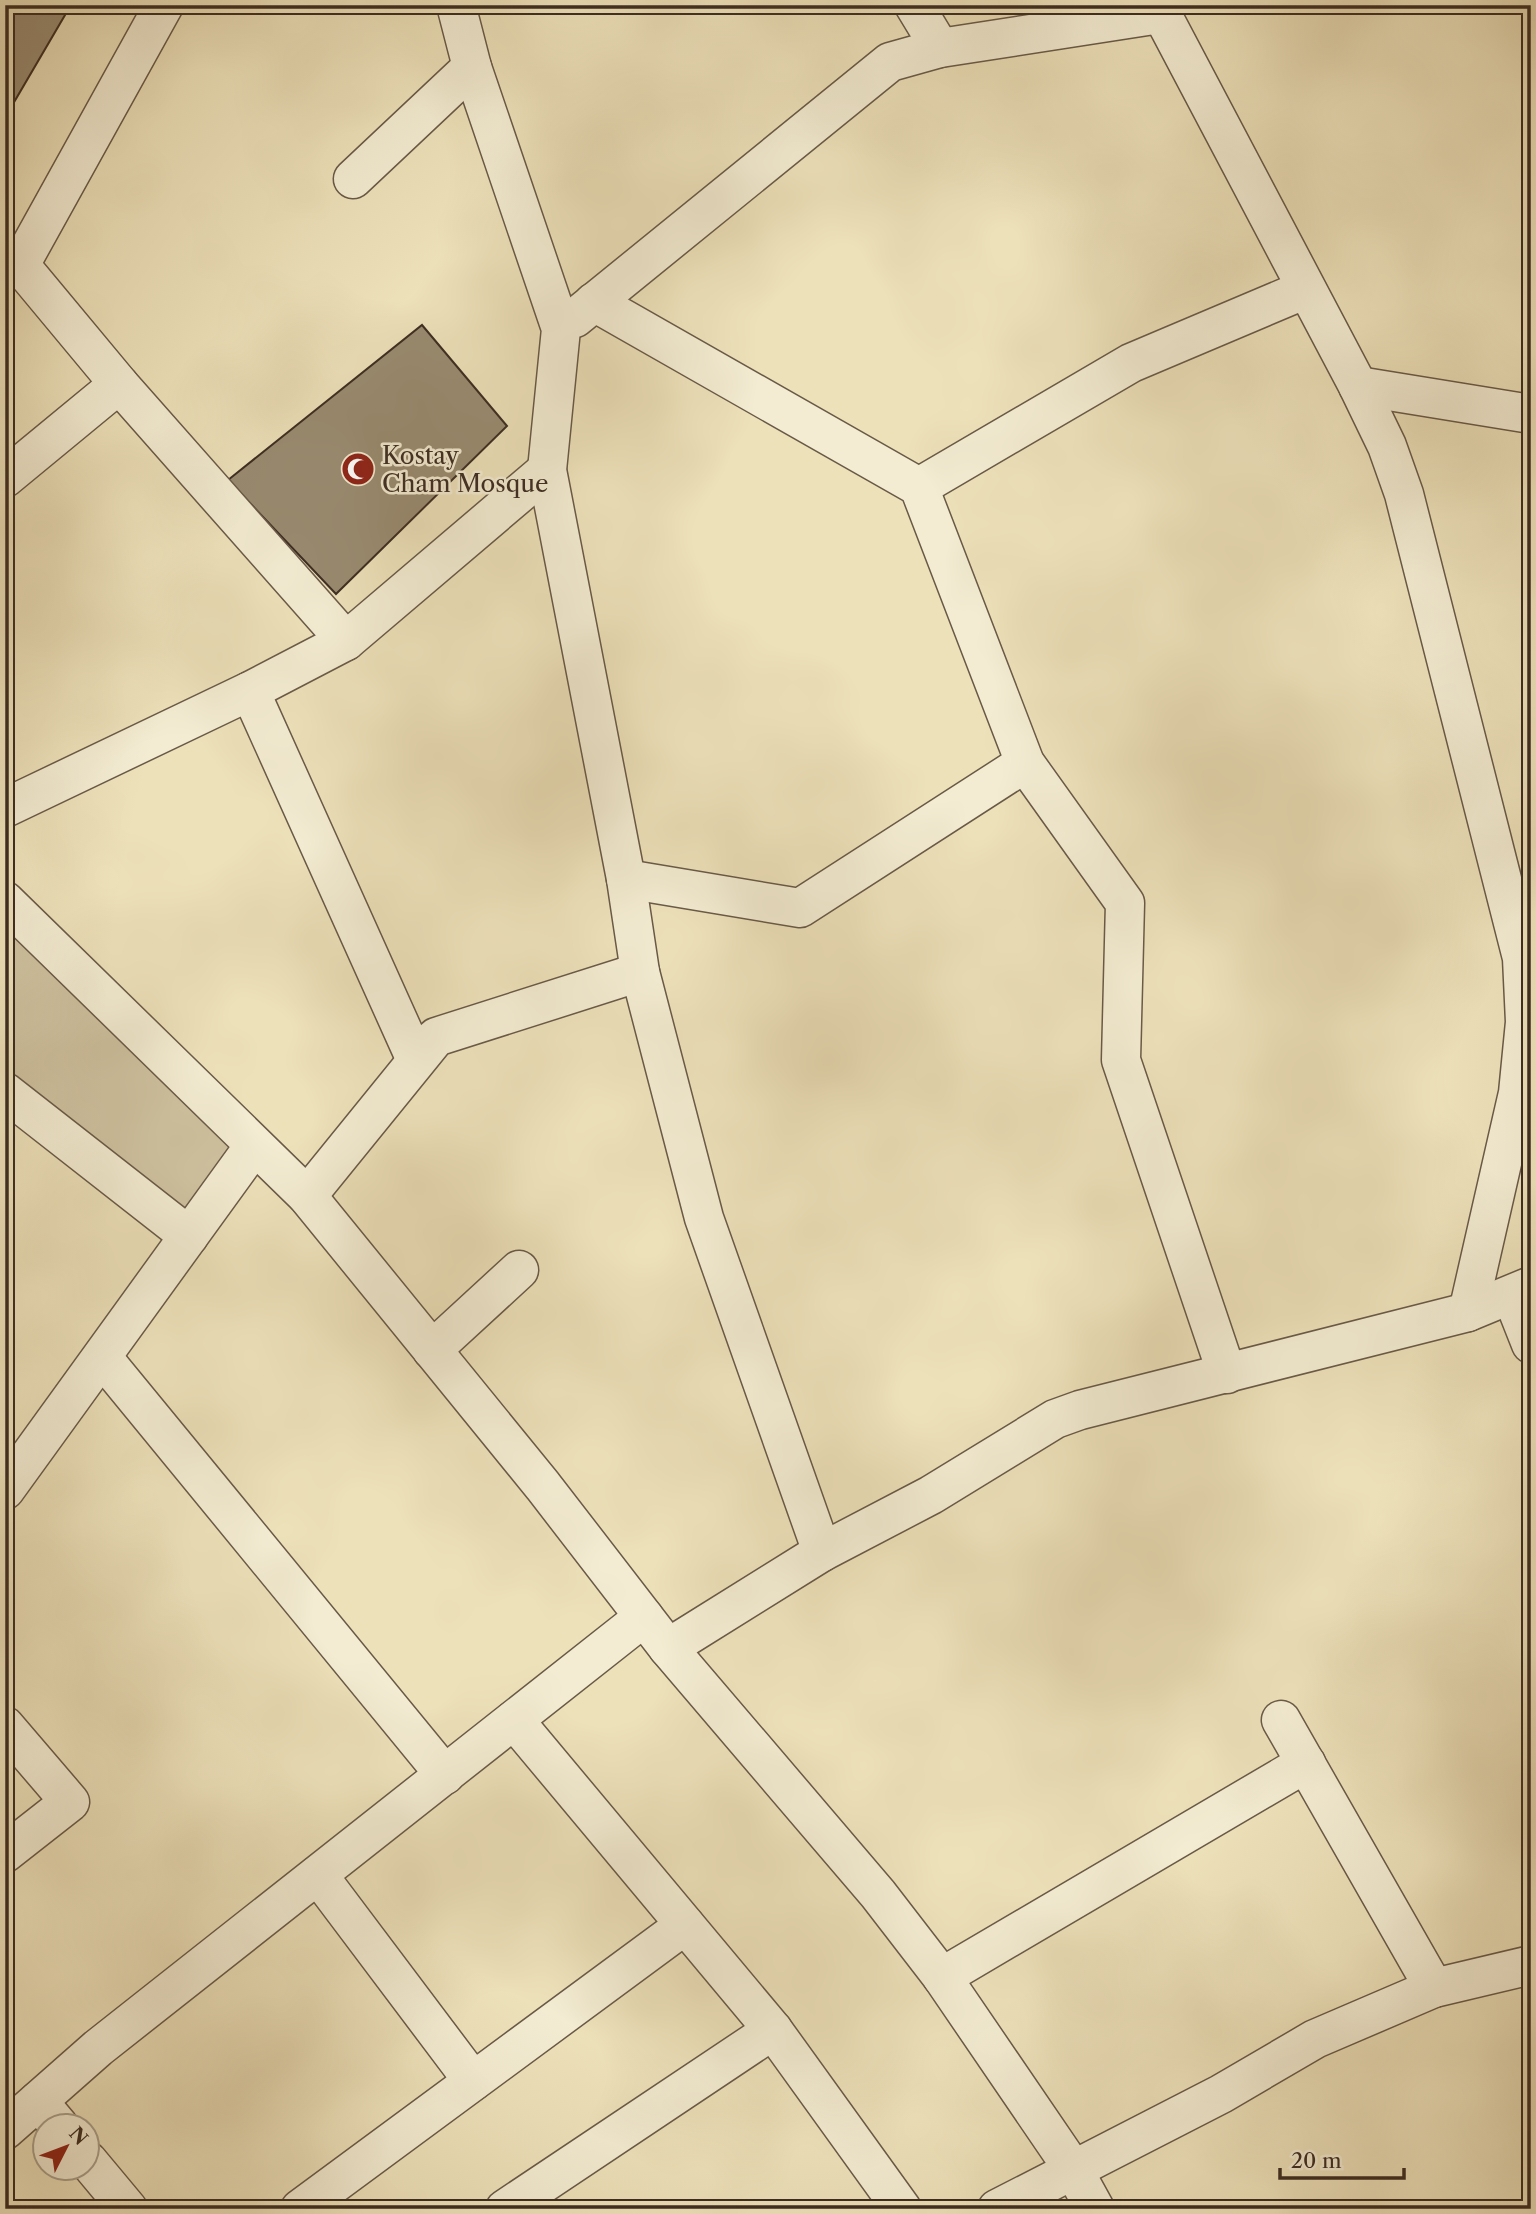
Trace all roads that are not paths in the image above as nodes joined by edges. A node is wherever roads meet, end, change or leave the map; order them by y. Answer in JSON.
{"nodes":[{"id":1,"x":164,"y":5,"type":"edge"},
{"id":2,"x":456,"y":5,"type":"edge"},
{"id":3,"x":914,"y":5,"type":"edge"},
{"id":4,"x":1158,"y":10,"type":"edge"},
{"id":5,"x":940,"y":48,"type":"junction"},
{"id":6,"x":472,"y":66,"type":"junction"},
{"id":7,"x":353,"y":179,"type":"dead end"},
{"id":8,"x":1306,"y":289,"type":"junction"},
{"id":9,"x":594,"y":302,"type":"junction"},
{"id":10,"x":561,"y":329,"type":"junction"},
{"id":11,"x":119,"y":384,"type":"junction"},
{"id":12,"x":1358,"y":386,"type":"junction"},
{"id":13,"x":1531,"y":414,"type":"edge"},
{"id":14,"x":547,"y":470,"type":"junction"},
{"id":15,"x":5,"y":478,"type":"edge"},
{"id":16,"x":919,"y":487,"type":"junction"},
{"id":17,"x":346,"y":641,"type":"junction"},
{"id":18,"x":250,"y":691,"type":"junction"},
{"id":19,"x":1025,"y":763,"type":"junction"},
{"id":20,"x":5,"y":808,"type":"edge"},
{"id":21,"x":626,"y":880,"type":"junction"},
{"id":22,"x":5,"y":901,"type":"edge"},
{"id":23,"x":640,"y":972,"type":"junction"},
{"id":24,"x":1528,"y":993,"type":"edge"},
{"id":25,"x":416,"y":1060,"type":"junction"},
{"id":26,"x":5,"y":1092,"type":"edge"},
{"id":27,"x":254,"y":1146,"type":"junction"},
{"id":28,"x":307,"y":1196,"type":"junction"},
{"id":29,"x":189,"y":1236,"type":"junction"},
{"id":30,"x":519,"y":1270,"type":"dead end"},
{"id":31,"x":1521,"y":1291,"type":"edge"},
{"id":32,"x":1468,"y":1312,"type":"junction"},
{"id":33,"x":1531,"y":1344,"type":"edge"},
{"id":34,"x":432,"y":1350,"type":"junction"},
{"id":35,"x":102,"y":1357,"type":"junction"},
{"id":36,"x":1227,"y":1374,"type":"junction"},
{"id":37,"x":7,"y":1483,"type":"edge"},
{"id":38,"x":822,"y":1552,"type":"junction"},
{"id":39,"x":644,"y":1617,"type":"junction"},
{"id":40,"x":668,"y":1648,"type":"junction"},
{"id":41,"x":514,"y":1720,"type":"junction"},
{"id":42,"x":1281,"y":1720,"type":"dead end"},
{"id":43,"x":5,"y":1726,"type":"edge"},
{"id":44,"x":1306,"y":1763,"type":"junction"},
{"id":45,"x":445,"y":1775,"type":"junction"},
{"id":46,"x":5,"y":1853,"type":"edge"},
{"id":47,"x":318,"y":1875,"type":"junction"},
{"id":48,"x":685,"y":1924,"type":"junction"},
{"id":49,"x":1531,"y":1965,"type":"edge"},
{"id":50,"x":942,"y":1978,"type":"junction"},
{"id":51,"x":1434,"y":1988,"type":"junction"},
{"id":52,"x":773,"y":2030,"type":"junction"},
{"id":53,"x":473,"y":2081,"type":"junction"},
{"id":54,"x":50,"y":2112,"type":"edge"},
{"id":55,"x":32,"y":2120,"type":"edge"},
{"id":56,"x":5,"y":2130,"type":"edge"},
{"id":57,"x":1073,"y":2169,"type":"junction"},
{"id":58,"x":102,"y":2178,"type":"edge"},
{"id":59,"x":128,"y":2209,"type":"edge"},
{"id":60,"x":300,"y":2209,"type":"edge"},
{"id":61,"x":505,"y":2209,"type":"edge"},
{"id":62,"x":902,"y":2209,"type":"edge"},
{"id":63,"x":996,"y":2209,"type":"edge"},
{"id":64,"x":1095,"y":2209,"type":"edge"}],
"edges":[{"from":1,"to":11,"type":"street"},
{"from":2,"to":6,"type":"street"},
{"from":3,"to":5,"type":"street"},
{"from":4,"to":5,"type":"street"},
{"from":4,"to":8,"type":"street"},
{"from":5,"to":9,"type":"street"},
{"from":6,"to":7,"type":"street"},
{"from":6,"to":10,"type":"street"},
{"from":8,"to":12,"type":"street"},
{"from":8,"to":16,"type":"street"},
{"from":9,"to":10,"type":"street"},
{"from":9,"to":16,"type":"street"},
{"from":10,"to":14,"type":"street"},
{"from":11,"to":15,"type":"street"},
{"from":11,"to":17,"type":"street"},
{"from":12,"to":13,"type":"street"},
{"from":12,"to":24,"type":"street"},
{"from":14,"to":17,"type":"street"},
{"from":14,"to":21,"type":"street"},
{"from":16,"to":19,"type":"street"},
{"from":17,"to":18,"type":"street"},
{"from":18,"to":20,"type":"street"},
{"from":18,"to":25,"type":"street"},
{"from":19,"to":21,"type":"street"},
{"from":19,"to":36,"type":"street"},
{"from":21,"to":23,"type":"street"},
{"from":22,"to":27,"type":"street"},
{"from":23,"to":25,"type":"street"},
{"from":23,"to":38,"type":"street"},
{"from":24,"to":32,"type":"street"},
{"from":25,"to":28,"type":"street"},
{"from":26,"to":29,"type":"street"},
{"from":27,"to":28,"type":"street"},
{"from":27,"to":29,"type":"street"},
{"from":28,"to":34,"type":"street"},
{"from":29,"to":35,"type":"street"},
{"from":30,"to":34,"type":"street"},
{"from":31,"to":32,"type":"street"},
{"from":31,"to":33,"type":"street"},
{"from":32,"to":36,"type":"street"},
{"from":34,"to":39,"type":"street"},
{"from":35,"to":37,"type":"street"},
{"from":35,"to":45,"type":"street"},
{"from":36,"to":38,"type":"street"},
{"from":38,"to":40,"type":"street"},
{"from":39,"to":40,"type":"street"},
{"from":39,"to":41,"type":"street"},
{"from":40,"to":50,"type":"street"},
{"from":41,"to":45,"type":"street"},
{"from":41,"to":48,"type":"street"},
{"from":42,"to":44,"type":"street"},
{"from":43,"to":46,"type":"street"},
{"from":44,"to":50,"type":"street"},
{"from":44,"to":51,"type":"street"},
{"from":45,"to":47,"type":"street"},
{"from":47,"to":53,"type":"street"},
{"from":47,"to":54,"type":"street"},
{"from":48,"to":52,"type":"street"},
{"from":48,"to":53,"type":"street"},
{"from":49,"to":51,"type":"street"},
{"from":50,"to":57,"type":"street"},
{"from":51,"to":57,"type":"street"},
{"from":52,"to":61,"type":"street"},
{"from":52,"to":62,"type":"street"},
{"from":53,"to":60,"type":"street"},
{"from":55,"to":56,"type":"street"},
{"from":57,"to":63,"type":"street"},
{"from":57,"to":64,"type":"street"},
{"from":58,"to":59,"type":"street"}]}
